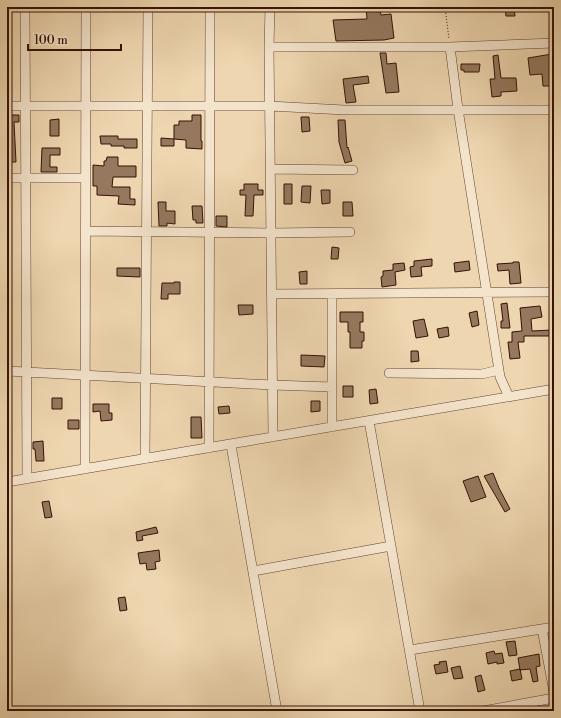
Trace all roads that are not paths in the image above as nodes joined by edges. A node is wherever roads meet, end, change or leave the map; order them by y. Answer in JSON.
{"nodes":[{"id":1,"x":25,"y":7,"type":"edge"},
{"id":2,"x":86,"y":7,"type":"edge"},
{"id":3,"x":148,"y":7,"type":"edge"},
{"id":4,"x":210,"y":7,"type":"edge"},
{"id":5,"x":270,"y":7,"type":"edge"},
{"id":6,"x":554,"y":43,"type":"edge"},
{"id":7,"x":269,"y":47,"type":"junction"},
{"id":8,"x":450,"y":47,"type":"junction"},
{"id":9,"x":7,"y":106,"type":"edge"},
{"id":10,"x":26,"y":106,"type":"junction"},
{"id":11,"x":86,"y":106,"type":"junction"},
{"id":12,"x":148,"y":106,"type":"junction"},
{"id":13,"x":210,"y":106,"type":"junction"},
{"id":14,"x":270,"y":106,"type":"junction"},
{"id":15,"x":458,"y":109,"type":"junction"},
{"id":16,"x":554,"y":110,"type":"edge"},
{"id":17,"x":270,"y":169,"type":"junction"},
{"id":18,"x":353,"y":170,"type":"dead end"},
{"id":19,"x":7,"y":178,"type":"edge"},
{"id":20,"x":26,"y":178,"type":"junction"},
{"id":21,"x":86,"y":178,"type":"junction"},
{"id":22,"x":86,"y":231,"type":"junction"},
{"id":23,"x":147,"y":231,"type":"junction"},
{"id":24,"x":210,"y":232,"type":"junction"},
{"id":25,"x":350,"y":232,"type":"dead end"},
{"id":26,"x":271,"y":233,"type":"junction"},
{"id":27,"x":554,"y":292,"type":"edge"},
{"id":28,"x":488,"y":293,"type":"junction"},
{"id":29,"x":271,"y":294,"type":"junction"},
{"id":30,"x":332,"y":294,"type":"junction"},
{"id":31,"x":499,"y":370,"type":"junction"},
{"id":32,"x":7,"y":371,"type":"edge"},
{"id":33,"x":27,"y":372,"type":"junction"},
{"id":34,"x":389,"y":373,"type":"dead end"},
{"id":35,"x":85,"y":375,"type":"junction"},
{"id":36,"x":146,"y":378,"type":"junction"},
{"id":37,"x":209,"y":382,"type":"junction"},
{"id":38,"x":272,"y":385,"type":"junction"},
{"id":39,"x":332,"y":387,"type":"junction"},
{"id":40,"x":554,"y":388,"type":"edge"},
{"id":41,"x":509,"y":397,"type":"junction"},
{"id":42,"x":369,"y":421,"type":"junction"},
{"id":43,"x":332,"y":427,"type":"junction"},
{"id":44,"x":273,"y":438,"type":"junction"},
{"id":45,"x":231,"y":444,"type":"junction"},
{"id":46,"x":209,"y":448,"type":"junction"},
{"id":47,"x":145,"y":459,"type":"junction"},
{"id":48,"x":85,"y":469,"type":"junction"},
{"id":49,"x":27,"y":479,"type":"junction"},
{"id":50,"x":7,"y":482,"type":"edge"},
{"id":51,"x":391,"y":546,"type":"junction"},
{"id":52,"x":253,"y":571,"type":"junction"},
{"id":53,"x":554,"y":627,"type":"edge"},
{"id":54,"x":542,"y":629,"type":"junction"},
{"id":55,"x":410,"y":650,"type":"junction"},
{"id":56,"x":554,"y":692,"type":"edge"},
{"id":57,"x":554,"y":698,"type":"edge"},
{"id":58,"x":277,"y":711,"type":"edge"},
{"id":59,"x":420,"y":711,"type":"edge"},
{"id":60,"x":483,"y":711,"type":"edge"}],
"edges":[{"from":1,"to":10,"type":"street"},
{"from":2,"to":11,"type":"street"},
{"from":3,"to":12,"type":"street"},
{"from":4,"to":13,"type":"street"},
{"from":5,"to":7,"type":"street"},
{"from":6,"to":8,"type":"street"},
{"from":7,"to":8,"type":"street"},
{"from":7,"to":14,"type":"street"},
{"from":8,"to":15,"type":"street"},
{"from":9,"to":10,"type":"street"},
{"from":10,"to":11,"type":"street"},
{"from":10,"to":20,"type":"street"},
{"from":11,"to":12,"type":"street"},
{"from":11,"to":21,"type":"street"},
{"from":12,"to":13,"type":"street"},
{"from":12,"to":23,"type":"street"},
{"from":13,"to":14,"type":"street"},
{"from":13,"to":24,"type":"street"},
{"from":14,"to":15,"type":"street"},
{"from":14,"to":17,"type":"street"},
{"from":15,"to":16,"type":"street"},
{"from":15,"to":28,"type":"street"},
{"from":17,"to":18,"type":"street"},
{"from":17,"to":26,"type":"street"},
{"from":19,"to":20,"type":"street"},
{"from":20,"to":21,"type":"street"},
{"from":20,"to":33,"type":"street"},
{"from":21,"to":22,"type":"street"},
{"from":22,"to":23,"type":"street"},
{"from":22,"to":35,"type":"street"},
{"from":23,"to":24,"type":"street"},
{"from":23,"to":36,"type":"street"},
{"from":24,"to":26,"type":"street"},
{"from":24,"to":37,"type":"street"},
{"from":25,"to":26,"type":"street"},
{"from":26,"to":29,"type":"street"},
{"from":27,"to":28,"type":"street"},
{"from":28,"to":30,"type":"street"},
{"from":28,"to":31,"type":"street"},
{"from":29,"to":30,"type":"street"},
{"from":29,"to":38,"type":"street"},
{"from":30,"to":39,"type":"street"},
{"from":31,"to":34,"type":"street"},
{"from":31,"to":41,"type":"street"},
{"from":32,"to":33,"type":"street"},
{"from":33,"to":35,"type":"street"},
{"from":33,"to":49,"type":"street"},
{"from":35,"to":36,"type":"street"},
{"from":35,"to":48,"type":"street"},
{"from":36,"to":37,"type":"street"},
{"from":36,"to":47,"type":"street"},
{"from":37,"to":38,"type":"street"},
{"from":37,"to":46,"type":"street"},
{"from":38,"to":39,"type":"street"},
{"from":38,"to":44,"type":"street"},
{"from":39,"to":43,"type":"street"},
{"from":40,"to":41,"type":"street"},
{"from":41,"to":42,"type":"street"},
{"from":42,"to":43,"type":"street"},
{"from":42,"to":51,"type":"street"},
{"from":43,"to":44,"type":"street"},
{"from":44,"to":45,"type":"street"},
{"from":45,"to":46,"type":"street"},
{"from":45,"to":52,"type":"street"},
{"from":46,"to":47,"type":"street"},
{"from":47,"to":48,"type":"street"},
{"from":48,"to":49,"type":"street"},
{"from":49,"to":50,"type":"street"},
{"from":51,"to":52,"type":"street"},
{"from":51,"to":55,"type":"street"},
{"from":52,"to":58,"type":"street"},
{"from":53,"to":54,"type":"street"},
{"from":54,"to":55,"type":"street"},
{"from":54,"to":56,"type":"street"},
{"from":55,"to":59,"type":"street"},
{"from":57,"to":60,"type":"street"}]}
